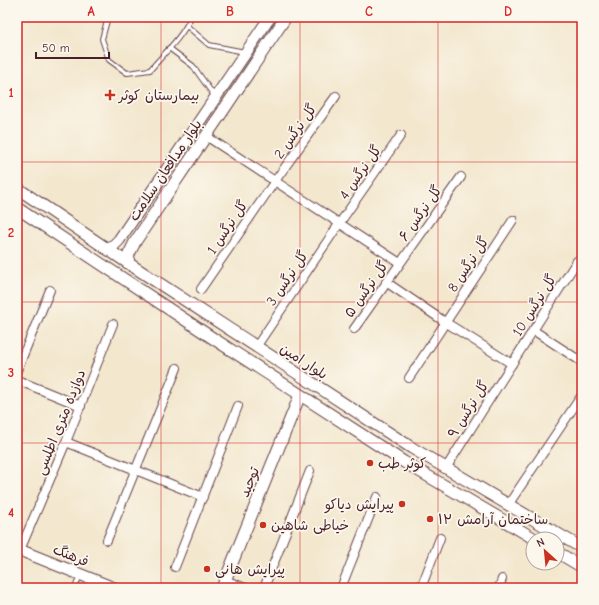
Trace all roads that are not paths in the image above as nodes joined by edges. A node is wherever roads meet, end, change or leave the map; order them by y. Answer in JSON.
{"nodes":[{"id":1,"x":108,"y":17,"type":"edge"},
{"id":2,"x":191,"y":17,"type":"edge"},
{"id":3,"x":270,"y":17,"type":"edge"},
{"id":4,"x":285,"y":18,"type":"edge"},
{"id":5,"x":187,"y":26,"type":"junction"},
{"id":6,"x":170,"y":48,"type":"junction"},
{"id":7,"x":246,"y":52,"type":"junction"},
{"id":8,"x":336,"y":96,"type":"dead end"},
{"id":9,"x":216,"y":97,"type":"junction"},
{"id":10,"x":401,"y":135,"type":"dead end"},
{"id":11,"x":206,"y":136,"type":"junction"},
{"id":12,"x":461,"y":177,"type":"dead end"},
{"id":13,"x":275,"y":181,"type":"junction"},
{"id":14,"x":17,"y":188,"type":"edge"},
{"id":15,"x":29,"y":196,"type":"junction"},
{"id":16,"x":18,"y":209,"type":"edge"},
{"id":17,"x":513,"y":220,"type":"dead end"},
{"id":18,"x":339,"y":224,"type":"junction"},
{"id":19,"x":123,"y":235,"type":"junction"},
{"id":20,"x":135,"y":242,"type":"junction"},
{"id":21,"x":105,"y":248,"type":"junction"},
{"id":22,"x":577,"y":261,"type":"dead end"},
{"id":23,"x":128,"y":263,"type":"junction"},
{"id":24,"x":400,"y":263,"type":"junction"},
{"id":25,"x":386,"y":282,"type":"junction"},
{"id":26,"x":201,"y":288,"type":"dead end"},
{"id":27,"x":50,"y":290,"type":"dead end"},
{"id":28,"x":445,"y":322,"type":"junction"},
{"id":29,"x":219,"y":323,"type":"junction"},
{"id":30,"x":113,"y":324,"type":"dead end"},
{"id":31,"x":354,"y":329,"type":"dead end"},
{"id":32,"x":534,"y":330,"type":"junction"},
{"id":33,"x":211,"y":337,"type":"junction"},
{"id":34,"x":256,"y":347,"type":"junction"},
{"id":35,"x":582,"y":362,"type":"edge"},
{"id":36,"x":512,"y":364,"type":"junction"},
{"id":37,"x":177,"y":368,"type":"dead end"},
{"id":38,"x":17,"y":370,"type":"edge"},
{"id":39,"x":410,"y":378,"type":"dead end"},
{"id":40,"x":17,"y":380,"type":"edge"},
{"id":41,"x":300,"y":395,"type":"junction"},
{"id":42,"x":582,"y":395,"type":"edge"},
{"id":43,"x":81,"y":406,"type":"junction"},
{"id":44,"x":238,"y":406,"type":"dead end"},
{"id":45,"x":66,"y":442,"type":"junction"},
{"id":46,"x":412,"y":448,"type":"junction"},
{"id":47,"x":404,"y":462,"type":"junction"},
{"id":48,"x":446,"y":468,"type":"junction"},
{"id":49,"x":136,"y":470,"type":"junction"},
{"id":50,"x":310,"y":471,"type":"dead end"},
{"id":51,"x":377,"y":496,"type":"dead end"},
{"id":52,"x":203,"y":497,"type":"junction"},
{"id":53,"x":508,"y":505,"type":"junction"},
{"id":54,"x":525,"y":533,"type":"edge"},
{"id":55,"x":440,"y":538,"type":"dead end"},
{"id":56,"x":107,"y":540,"type":"dead end"},
{"id":57,"x":582,"y":548,"type":"edge"},
{"id":58,"x":18,"y":550,"type":"edge"},
{"id":59,"x":565,"y":557,"type":"edge"},
{"id":60,"x":175,"y":567,"type":"dead end"},
{"id":61,"x":582,"y":567,"type":"edge"},
{"id":62,"x":80,"y":574,"type":"junction"},
{"id":63,"x":502,"y":579,"type":"dead end"},
{"id":64,"x":224,"y":584,"type":"edge"},
{"id":65,"x":75,"y":588,"type":"edge"},
{"id":66,"x":114,"y":588,"type":"edge"},
{"id":67,"x":217,"y":588,"type":"edge"},
{"id":68,"x":245,"y":588,"type":"edge"},
{"id":69,"x":264,"y":588,"type":"edge"},
{"id":70,"x":341,"y":588,"type":"edge"},
{"id":71,"x":421,"y":588,"type":"edge"},
{"id":72,"x":499,"y":588,"type":"edge"}],
"edges":[{"from":1,"to":6,"type":"lane"},
{"from":2,"to":5,"type":"lane"},
{"from":3,"to":7,"type":"main road","name":"بلوار مدافعان سلامت"},
{"from":4,"to":11,"type":"main road","name":"بلوار مدافعان سلامت"},
{"from":5,"to":6,"type":"lane"},
{"from":5,"to":7,"type":"lane"},
{"from":6,"to":9,"type":"lane"},
{"from":7,"to":9,"type":"main road","name":"بلوار مدافعان سلامت"},
{"from":8,"to":13,"type":"street","name":"گل نرگس 2"},
{"from":9,"to":19,"type":"main road","name":"بلوار مدافعان سلامت"},
{"from":10,"to":18,"type":"street","name":"گل نرگس 4"},
{"from":11,"to":13,"type":"street"},
{"from":11,"to":20,"type":"main road","name":"بلوار مدافعان سلامت"},
{"from":12,"to":24,"type":"street","name":"گل نرگس ۶"},
{"from":13,"to":18,"type":"street"},
{"from":13,"to":26,"type":"street","name":"گل نرگس 1"},
{"from":14,"to":15,"type":"main road","name":"بلوار امین"},
{"from":15,"to":16,"type":"main road"},
{"from":15,"to":21,"type":"main road","name":"بلوار امین"},
{"from":16,"to":33,"type":"main road"},
{"from":17,"to":28,"type":"street","name":"گل نرگس 8"},
{"from":18,"to":24,"type":"street"},
{"from":18,"to":34,"type":"street","name":"گل نرگس 3"},
{"from":19,"to":20,"type":"main road"},
{"from":19,"to":21,"type":"main road","name":"بلوار مدافعان سلامت"},
{"from":20,"to":23,"type":"main road","name":"بلوار مدافعان سلامت"},
{"from":21,"to":23,"type":"main road","name":"بلوار امین"},
{"from":22,"to":32,"type":"street","name":"گل نرگس 10"},
{"from":23,"to":29,"type":"main road","name":"بلوار امین"},
{"from":24,"to":25,"type":"street","name":"گل نرگس ۵"},
{"from":25,"to":28,"type":"street"},
{"from":25,"to":31,"type":"street","name":"گل نرگس ۵"},
{"from":27,"to":38,"type":"street"},
{"from":28,"to":36,"type":"street"},
{"from":28,"to":39,"type":"street","name":"گل نرگس 8"},
{"from":29,"to":33,"type":"main road"},
{"from":29,"to":34,"type":"main road","name":"بلوار امین"},
{"from":30,"to":43,"type":"street","name":"دوازده متری اطلسی"},
{"from":32,"to":35,"type":"street"},
{"from":32,"to":36,"type":"street","name":"گل نرگس 10"},
{"from":33,"to":41,"type":"main road"},
{"from":34,"to":46,"type":"main road","name":"بلوار امین"},
{"from":36,"to":48,"type":"street","name":"گل نرگس ۹"},
{"from":37,"to":49,"type":"street"},
{"from":40,"to":43,"type":"street"},
{"from":41,"to":47,"type":"main road"},
{"from":41,"to":64,"type":"main road","name":"توحید"},
{"from":42,"to":53,"type":"street"},
{"from":43,"to":45,"type":"street","name":"دوازده متری اطلسی"},
{"from":44,"to":52,"type":"street"},
{"from":45,"to":49,"type":"street"},
{"from":45,"to":58,"type":"street","name":"دوازده متری اطلسی"},
{"from":46,"to":47,"type":"main road"},
{"from":46,"to":48,"type":"main road","name":"بلوار امین"},
{"from":47,"to":54,"type":"main road"},
{"from":48,"to":53,"type":"main road","name":"بلوار امین"},
{"from":49,"to":52,"type":"street"},
{"from":49,"to":56,"type":"street"},
{"from":50,"to":69,"type":"street"},
{"from":51,"to":70,"type":"street"},
{"from":52,"to":60,"type":"street"},
{"from":53,"to":57,"type":"main road","name":"بلوار امین"},
{"from":55,"to":71,"type":"street"},
{"from":58,"to":62,"type":"main road","name":"فرهنگ"},
{"from":59,"to":61,"type":"main road"},
{"from":62,"to":65,"type":"lane"},
{"from":62,"to":66,"type":"main road","name":"فرهنگ"},
{"from":63,"to":72,"type":"street"},
{"from":64,"to":67,"type":"main road","name":"توحید"},
{"from":64,"to":68,"type":"street"}]}
